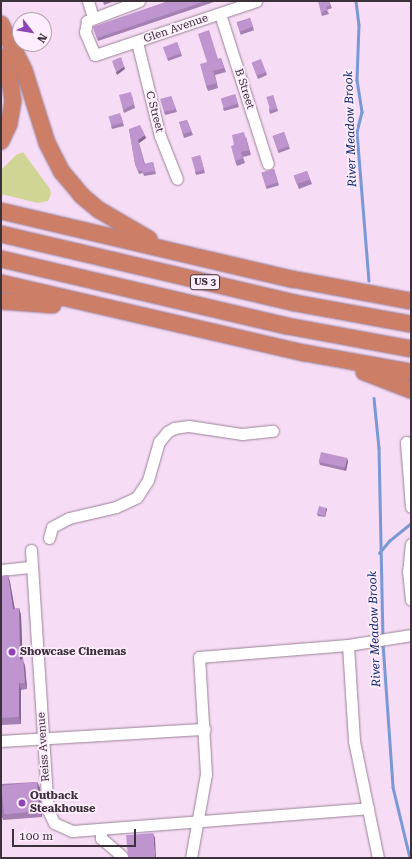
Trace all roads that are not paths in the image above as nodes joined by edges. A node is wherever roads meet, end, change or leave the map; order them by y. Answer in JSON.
{"nodes":[{"id":1,"x":88,"y":1,"type":"edge"},
{"id":2,"x":139,"y":1,"type":"edge"},
{"id":3,"x":256,"y":1,"type":"edge"},
{"id":4,"x":225,"y":8,"type":"edge"},
{"id":5,"x":93,"y":17,"type":"junction"},
{"id":6,"x":1,"y":24,"type":"edge"},
{"id":7,"x":137,"y":42,"type":"junction"},
{"id":8,"x":1,"y":57,"type":"edge"},
{"id":9,"x":1,"y":141,"type":"edge"},
{"id":10,"x":268,"y":164,"type":"dead end"},
{"id":11,"x":177,"y":179,"type":"dead end"},
{"id":12,"x":1,"y":211,"type":"edge"},
{"id":13,"x":1,"y":234,"type":"edge"},
{"id":14,"x":204,"y":258,"type":"junction"},
{"id":15,"x":1,"y":259,"type":"edge"},
{"id":16,"x":1,"y":284,"type":"edge"},
{"id":17,"x":1,"y":301,"type":"edge"},
{"id":18,"x":411,"y":301,"type":"edge"},
{"id":19,"x":160,"y":320,"type":"junction"},
{"id":20,"x":411,"y":324,"type":"edge"},
{"id":21,"x":411,"y":349,"type":"edge"},
{"id":22,"x":305,"y":353,"type":"junction"},
{"id":23,"x":411,"y":372,"type":"edge"},
{"id":24,"x":411,"y":390,"type":"edge"},
{"id":25,"x":273,"y":431,"type":"dead end"},
{"id":26,"x":406,"y":442,"type":"dead end"},
{"id":27,"x":411,"y":507,"type":"edge"},
{"id":28,"x":49,"y":538,"type":"dead end"},
{"id":29,"x":411,"y":544,"type":"edge"},
{"id":30,"x":31,"y":550,"type":"dead end"},
{"id":31,"x":32,"y":567,"type":"junction"},
{"id":32,"x":1,"y":570,"type":"edge"},
{"id":33,"x":411,"y":600,"type":"edge"},
{"id":34,"x":406,"y":636,"type":"edge"},
{"id":35,"x":348,"y":645,"type":"junction"},
{"id":36,"x":205,"y":729,"type":"junction"},
{"id":37,"x":44,"y":740,"type":"junction"},
{"id":38,"x":1,"y":741,"type":"edge"},
{"id":39,"x":368,"y":808,"type":"junction"},
{"id":40,"x":196,"y":822,"type":"junction"},
{"id":41,"x":101,"y":829,"type":"junction"},
{"id":42,"x":122,"y":856,"type":"dead end"},
{"id":43,"x":191,"y":858,"type":"edge"},
{"id":44,"x":378,"y":858,"type":"edge"}],
"edges":[{"from":1,"to":5,"type":"street"},
{"from":2,"to":5,"type":"street"},
{"from":3,"to":4,"type":"street","name":"Glen Avenue"},
{"from":4,"to":7,"type":"street","name":"Glen Avenue"},
{"from":4,"to":10,"type":"street","name":"B Street"},
{"from":5,"to":7,"type":"street","name":"Glen Avenue"},
{"from":6,"to":14,"type":"highway"},
{"from":7,"to":11,"type":"street","name":"C Street"},
{"from":8,"to":9,"type":"highway"},
{"from":12,"to":14,"type":"highway"},
{"from":13,"to":20,"type":"highway","number":"US 3"},
{"from":14,"to":18,"type":"highway"},
{"from":15,"to":21,"type":"highway","number":"US 3"},
{"from":16,"to":19,"type":"highway"},
{"from":17,"to":19,"type":"highway"},
{"from":19,"to":22,"type":"highway"},
{"from":22,"to":23,"type":"highway"},
{"from":22,"to":24,"type":"highway"},
{"from":25,"to":28,"type":"street"},
{"from":26,"to":27,"type":"street"},
{"from":29,"to":33,"type":"street"},
{"from":30,"to":31,"type":"street","name":"Reiss Avenue"},
{"from":31,"to":32,"type":"street"},
{"from":31,"to":37,"type":"street","name":"Reiss Avenue"},
{"from":34,"to":35,"type":"street"},
{"from":35,"to":36,"type":"street"},
{"from":35,"to":39,"type":"street"},
{"from":36,"to":37,"type":"street","name":"Reiss Avenue"},
{"from":36,"to":40,"type":"street"},
{"from":37,"to":38,"type":"street"},
{"from":37,"to":41,"type":"street","name":"Reiss Avenue"},
{"from":39,"to":40,"type":"street","name":"Reiss Avenue"},
{"from":39,"to":44,"type":"street"},
{"from":40,"to":41,"type":"street","name":"Reiss Avenue"},
{"from":40,"to":43,"type":"street"},
{"from":41,"to":42,"type":"street"}]}
